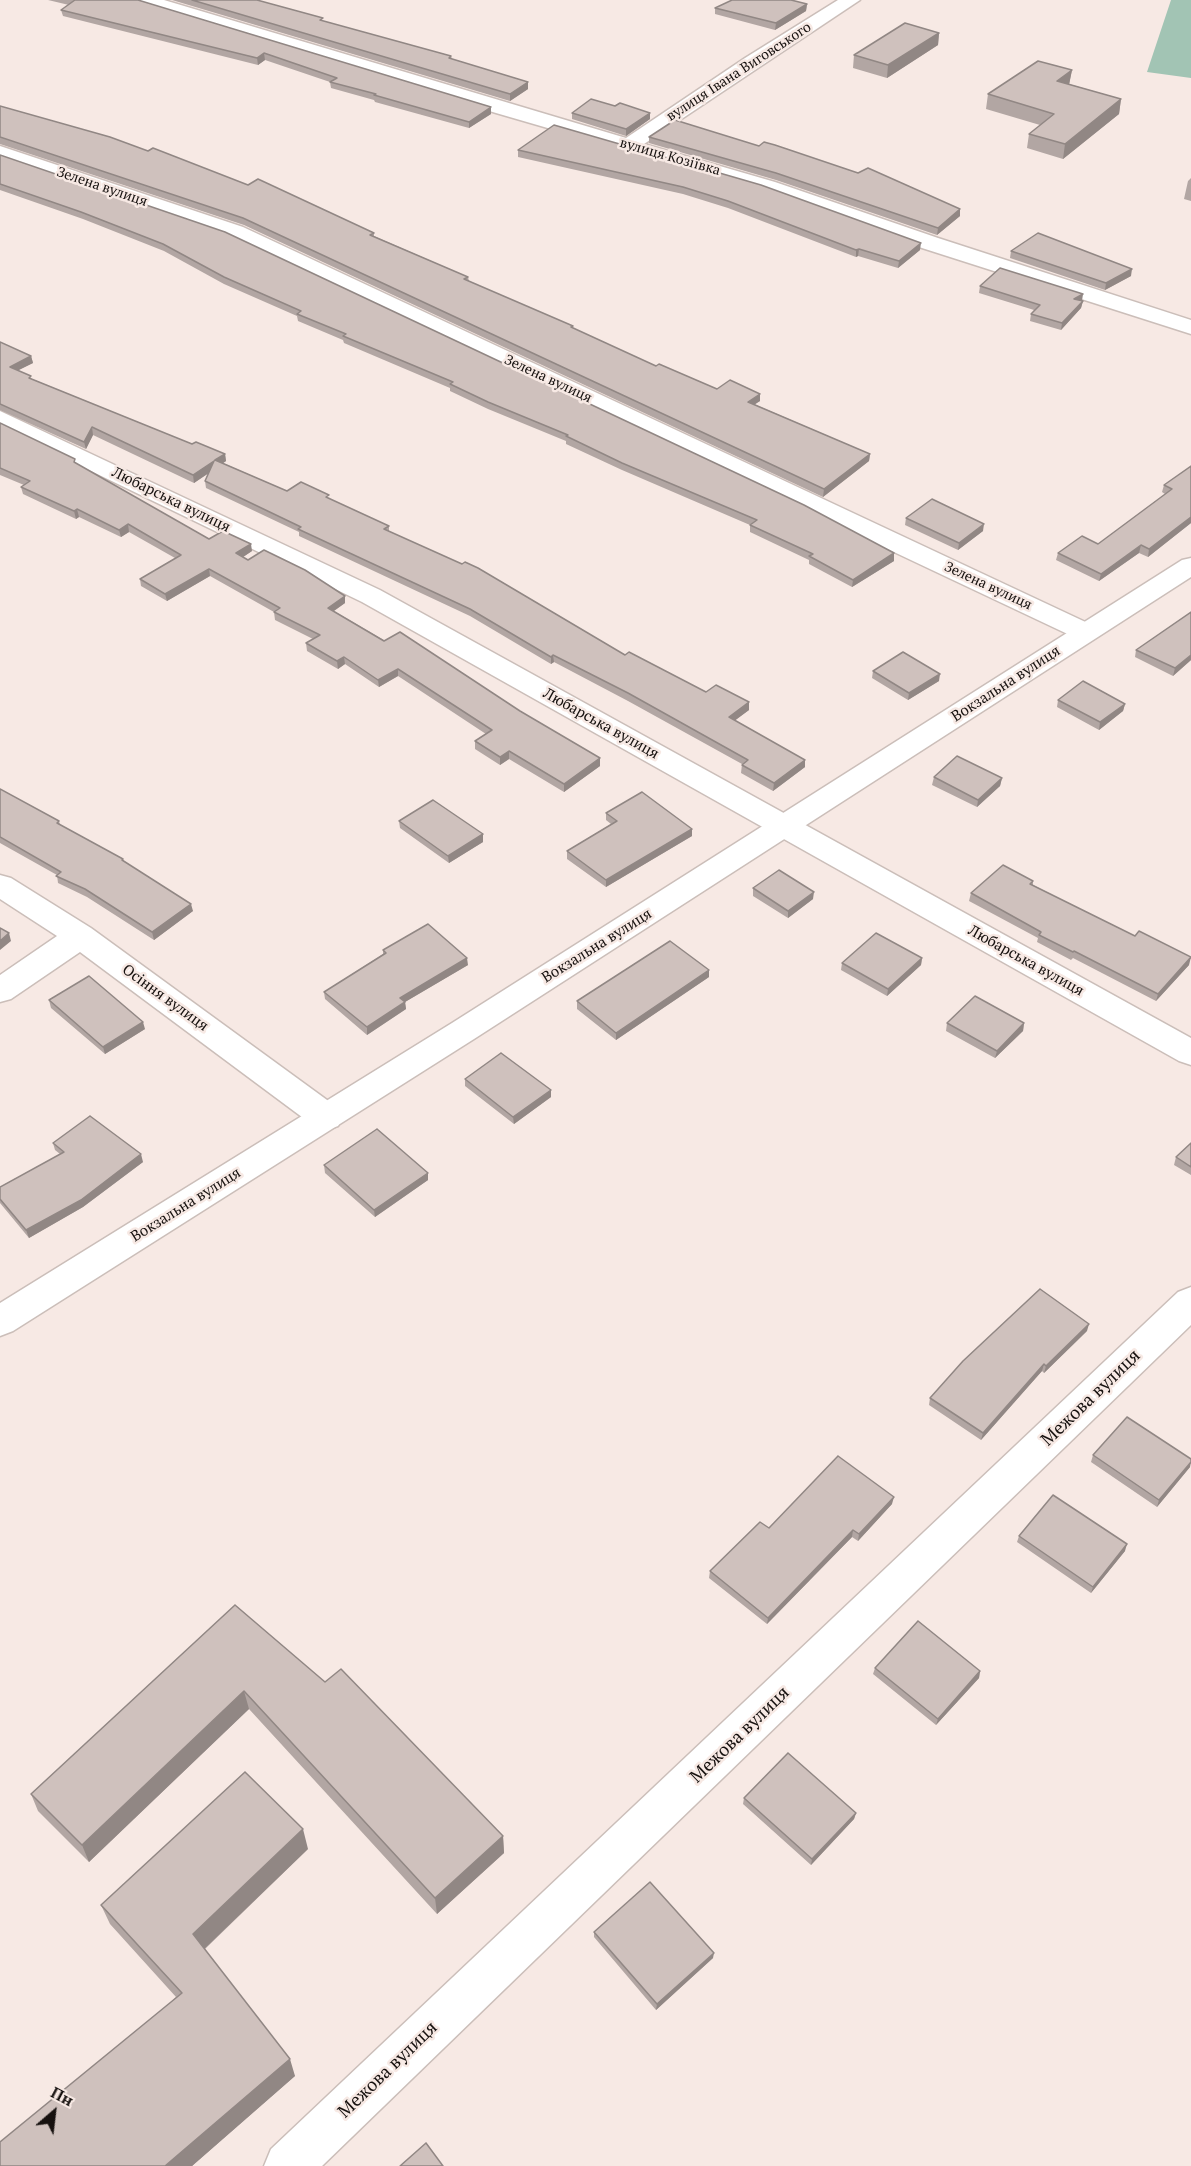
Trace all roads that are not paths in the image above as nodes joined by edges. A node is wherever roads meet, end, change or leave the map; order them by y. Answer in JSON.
{"nodes":[{"id":1,"x":145,"y":0,"type":"edge"},
{"id":2,"x":809,"y":2,"type":"edge"},
{"id":3,"x":844,"y":4,"type":"edge"},
{"id":4,"x":629,"y":145,"type":"junction"},
{"id":5,"x":0,"y":152,"type":"edge"},
{"id":6,"x":1191,"y":327,"type":"edge"},
{"id":7,"x":0,"y":418,"type":"edge"},
{"id":8,"x":1191,"y":566,"type":"edge"},
{"id":9,"x":1085,"y":632,"type":"junction"},
{"id":10,"x":784,"y":826,"type":"junction"},
{"id":11,"x":0,"y":885,"type":"edge"},
{"id":12,"x":80,"y":936,"type":"junction"},
{"id":13,"x":0,"y":991,"type":"edge"},
{"id":14,"x":1191,"y":1053,"type":"edge"},
{"id":15,"x":326,"y":1117,"type":"junction"},
{"id":16,"x":1191,"y":1302,"type":"edge"},
{"id":17,"x":0,"y":1321,"type":"edge"},
{"id":18,"x":288,"y":2166,"type":"edge"}],
"edges":[{"from":1,"to":4,"type":"street","name":"вулиця Козіївка"},
{"from":2,"to":3,"type":"street"},
{"from":3,"to":4,"type":"street","name":"вулиця Івана Виговського"},
{"from":4,"to":6,"type":"street","name":"вулиця Козіївка"},
{"from":5,"to":9,"type":"street","name":"Зелена вулиця"},
{"from":7,"to":10,"type":"street","name":"Любарська вулиця"},
{"from":8,"to":9,"type":"street","name":"Вокзальна вулиця"},
{"from":9,"to":10,"type":"street","name":"Вокзальна вулиця"},
{"from":10,"to":14,"type":"street","name":"Любарська вулиця"},
{"from":10,"to":15,"type":"street","name":"Вокзальна вулиця"},
{"from":11,"to":12,"type":"street","name":"Осіння вулиця"},
{"from":12,"to":13,"type":"street"},
{"from":12,"to":15,"type":"street","name":"Осіння вулиця"},
{"from":15,"to":17,"type":"street","name":"Вокзальна вулиця"},
{"from":16,"to":18,"type":"street","name":"Межова вулиця"}]}
